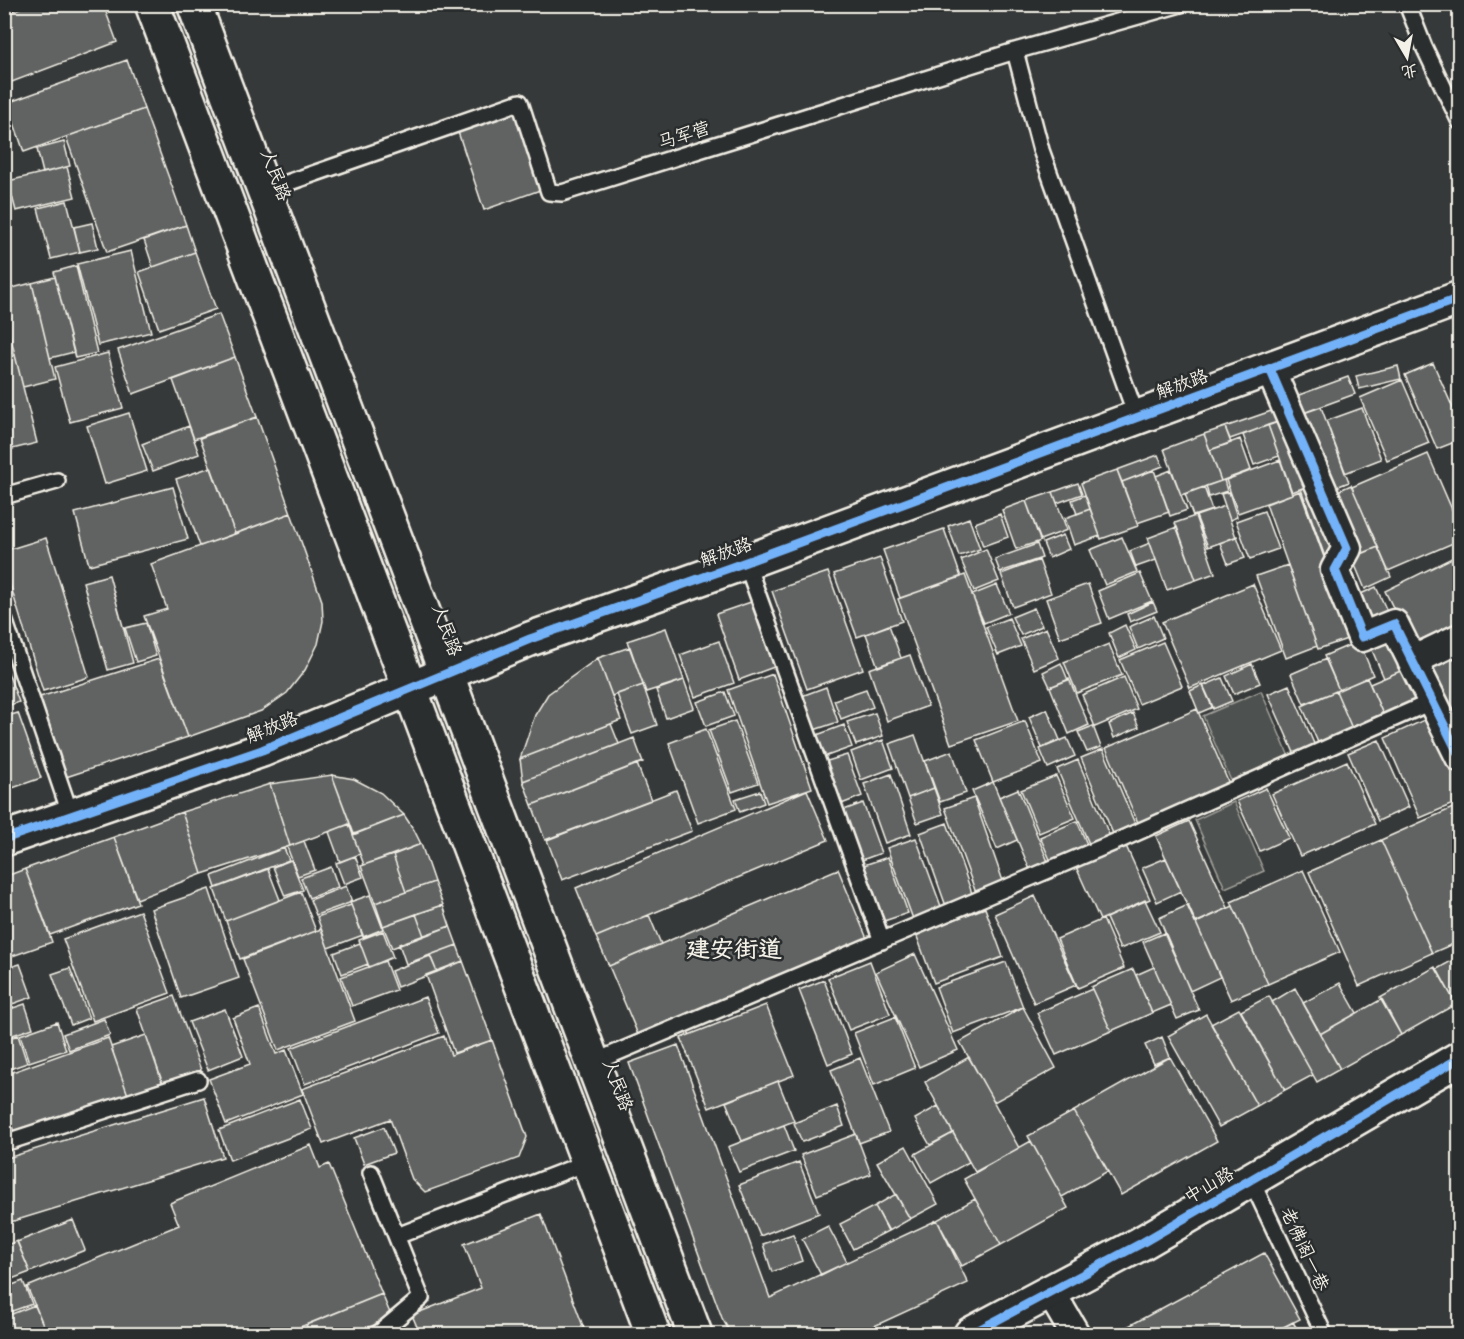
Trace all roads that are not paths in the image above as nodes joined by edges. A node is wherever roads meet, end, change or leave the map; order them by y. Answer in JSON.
{"nodes":[{"id":1,"x":152,"y":4,"type":"edge"},
{"id":2,"x":194,"y":4,"type":"edge"},
{"id":3,"x":1181,"y":4,"type":"edge"},
{"id":4,"x":1407,"y":4,"type":"edge"},
{"id":5,"x":1015,"y":51,"type":"junction"},
{"id":6,"x":1460,"y":122,"type":"edge"},
{"id":7,"x":264,"y":191,"type":"junction"},
{"id":8,"x":1460,"y":298,"type":"edge"},
{"id":9,"x":1270,"y":369,"type":"junction"},
{"id":10,"x":1137,"y":418,"type":"junction"},
{"id":11,"x":57,"y":481,"type":"dead end"},
{"id":12,"x":4,"y":496,"type":"edge"},
{"id":13,"x":746,"y":562,"type":"junction"},
{"id":14,"x":4,"y":619,"type":"edge"},
{"id":15,"x":1460,"y":638,"type":"edge"},
{"id":16,"x":1412,"y":661,"type":"junction"},
{"id":17,"x":446,"y":674,"type":"junction"},
{"id":18,"x":410,"y":688,"type":"junction"},
{"id":19,"x":1433,"y":701,"type":"junction"},
{"id":20,"x":1460,"y":757,"type":"edge"},
{"id":21,"x":71,"y":816,"type":"junction"},
{"id":22,"x":4,"y":839,"type":"edge"},
{"id":23,"x":882,"y":941,"type":"junction"},
{"id":24,"x":1460,"y":1058,"type":"edge"},
{"id":25,"x":592,"y":1063,"type":"junction"},
{"id":26,"x":198,"y":1080,"type":"dead end"},
{"id":27,"x":4,"y":1143,"type":"edge"},
{"id":28,"x":588,"y":1162,"type":"junction"},
{"id":29,"x":372,"y":1173,"type":"dead end"},
{"id":30,"x":1251,"y":1180,"type":"junction"},
{"id":31,"x":397,"y":1236,"type":"junction"},
{"id":32,"x":1051,"y":1293,"type":"junction"},
{"id":33,"x":378,"y":1335,"type":"edge"},
{"id":34,"x":653,"y":1335,"type":"edge"},
{"id":35,"x":695,"y":1335,"type":"edge"},
{"id":36,"x":972,"y":1335,"type":"edge"},
{"id":37,"x":1075,"y":1335,"type":"edge"},
{"id":38,"x":1324,"y":1335,"type":"edge"}],
"edges":[{"from":1,"to":18,"type":"main road"},
{"from":2,"to":7,"type":"main road","name":"人民路"},
{"from":3,"to":5,"type":"lane","name":"马军营"},
{"from":4,"to":6,"type":"lane"},
{"from":5,"to":7,"type":"lane","name":"马军营"},
{"from":5,"to":10,"type":"lane"},
{"from":7,"to":17,"type":"main road","name":"人民路"},
{"from":8,"to":9,"type":"main road","name":"解放路"},
{"from":9,"to":10,"type":"main road","name":"解放路"},
{"from":9,"to":16,"type":"street"},
{"from":10,"to":13,"type":"main road","name":"解放路"},
{"from":11,"to":12,"type":"lane"},
{"from":13,"to":17,"type":"main road","name":"解放路"},
{"from":13,"to":23,"type":"lane"},
{"from":14,"to":21,"type":"lane"},
{"from":15,"to":16,"type":"street"},
{"from":16,"to":19,"type":"street"},
{"from":17,"to":18,"type":"main road","name":"解放路"},
{"from":17,"to":25,"type":"main road","name":"人民路"},
{"from":18,"to":21,"type":"main road","name":"解放路"},
{"from":18,"to":28,"type":"main road"},
{"from":19,"to":20,"type":"street"},
{"from":19,"to":23,"type":"lane"},
{"from":21,"to":22,"type":"main road","name":"解放路"},
{"from":23,"to":25,"type":"lane"},
{"from":24,"to":30,"type":"main road","name":"中山路"},
{"from":25,"to":35,"type":"main road","name":"人民路"},
{"from":26,"to":27,"type":"lane"},
{"from":28,"to":31,"type":"lane"},
{"from":28,"to":34,"type":"main road"},
{"from":29,"to":31,"type":"lane"},
{"from":30,"to":32,"type":"main road","name":"中山路"},
{"from":30,"to":38,"type":"lane","name":"老佛阁一巷"},
{"from":31,"to":33,"type":"lane"},
{"from":32,"to":36,"type":"main road","name":"中山路"},
{"from":32,"to":37,"type":"street"}]}
